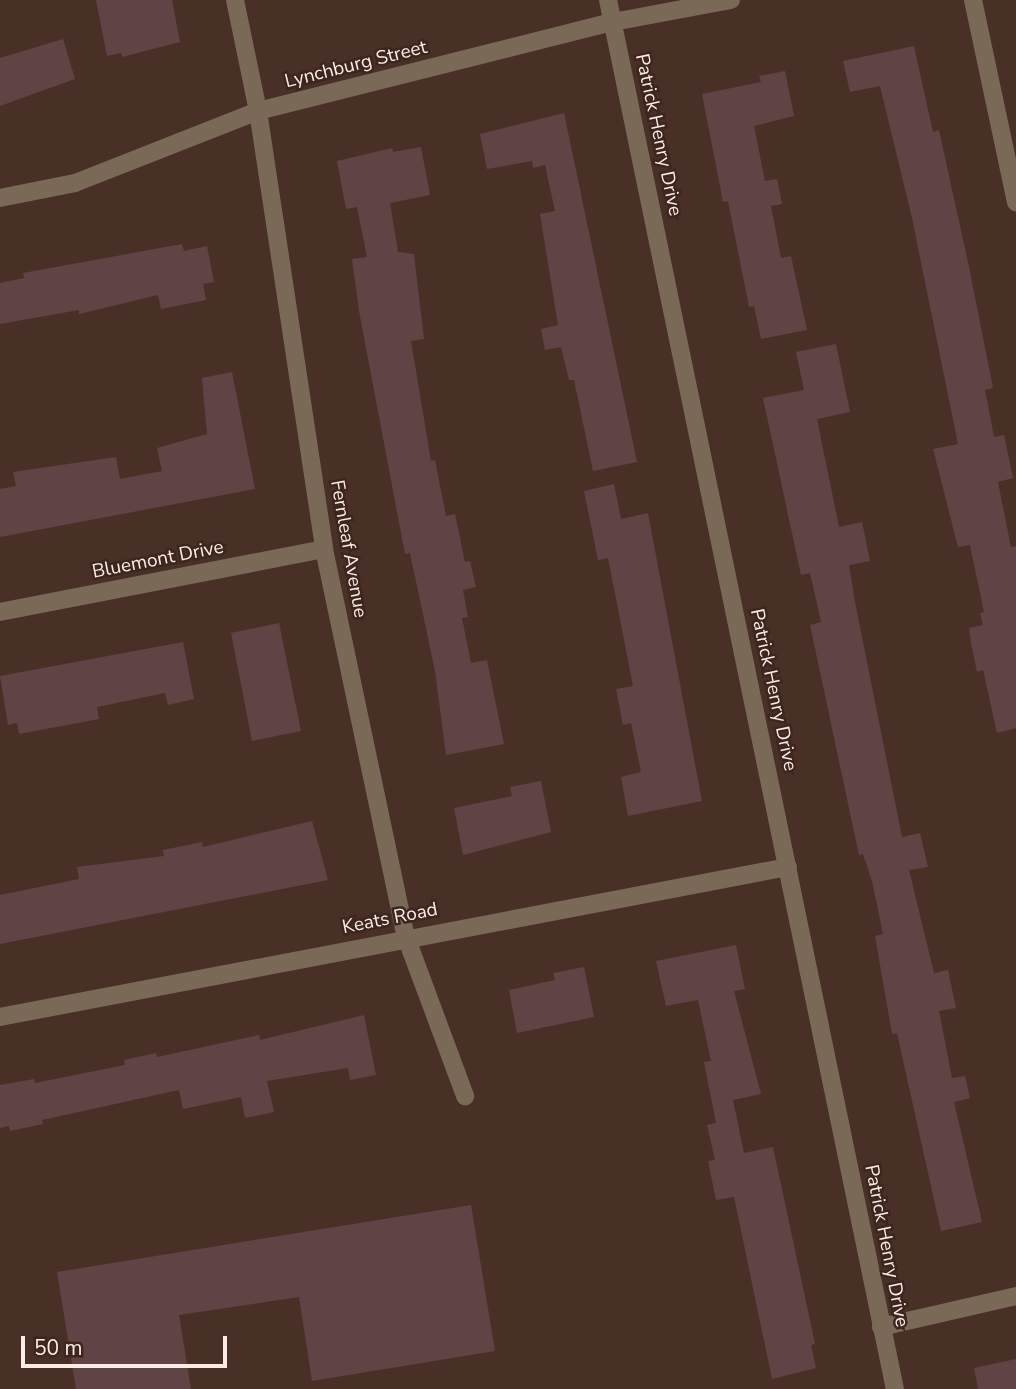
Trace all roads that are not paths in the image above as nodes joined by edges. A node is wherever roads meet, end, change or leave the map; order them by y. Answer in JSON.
{"nodes":[{"id":1,"x":235,"y":0,"type":"edge"},
{"id":2,"x":608,"y":0,"type":"edge"},
{"id":3,"x":732,"y":0,"type":"edge"},
{"id":4,"x":973,"y":0,"type":"edge"},
{"id":5,"x":613,"y":22,"type":"junction"},
{"id":6,"x":258,"y":111,"type":"junction"},
{"id":7,"x":0,"y":198,"type":"edge"},
{"id":8,"x":1016,"y":202,"type":"edge"},
{"id":9,"x":324,"y":549,"type":"junction"},
{"id":10,"x":0,"y":612,"type":"edge"},
{"id":11,"x":788,"y":867,"type":"junction"},
{"id":12,"x":406,"y":937,"type":"junction"},
{"id":13,"x":0,"y":1017,"type":"edge"},
{"id":14,"x":465,"y":1096,"type":"dead end"},
{"id":15,"x":1016,"y":1296,"type":"edge"},
{"id":16,"x":881,"y":1327,"type":"junction"},
{"id":17,"x":895,"y":1389,"type":"edge"}],
"edges":[{"from":1,"to":6,"type":"street","name":"Fernleaf Avenue"},
{"from":2,"to":5,"type":"street","name":"Patrick Henry Drive"},
{"from":3,"to":5,"type":"street","name":"Lynchburg Street"},
{"from":4,"to":8,"type":"street"},
{"from":5,"to":6,"type":"street","name":"Lynchburg Street"},
{"from":5,"to":11,"type":"street","name":"Patrick Henry Drive"},
{"from":6,"to":7,"type":"street","name":"Lynchburg Street"},
{"from":6,"to":9,"type":"street","name":"Fernleaf Avenue"},
{"from":9,"to":10,"type":"street","name":"Bluemont Drive"},
{"from":9,"to":12,"type":"street","name":"Fernleaf Avenue"},
{"from":11,"to":12,"type":"street","name":"Keats Road"},
{"from":11,"to":16,"type":"street","name":"Patrick Henry Drive"},
{"from":12,"to":13,"type":"street","name":"Keats Road"},
{"from":12,"to":14,"type":"street","name":"Fernleaf Avenue"},
{"from":15,"to":16,"type":"street"},
{"from":16,"to":17,"type":"street","name":"Patrick Henry Drive"}]}
